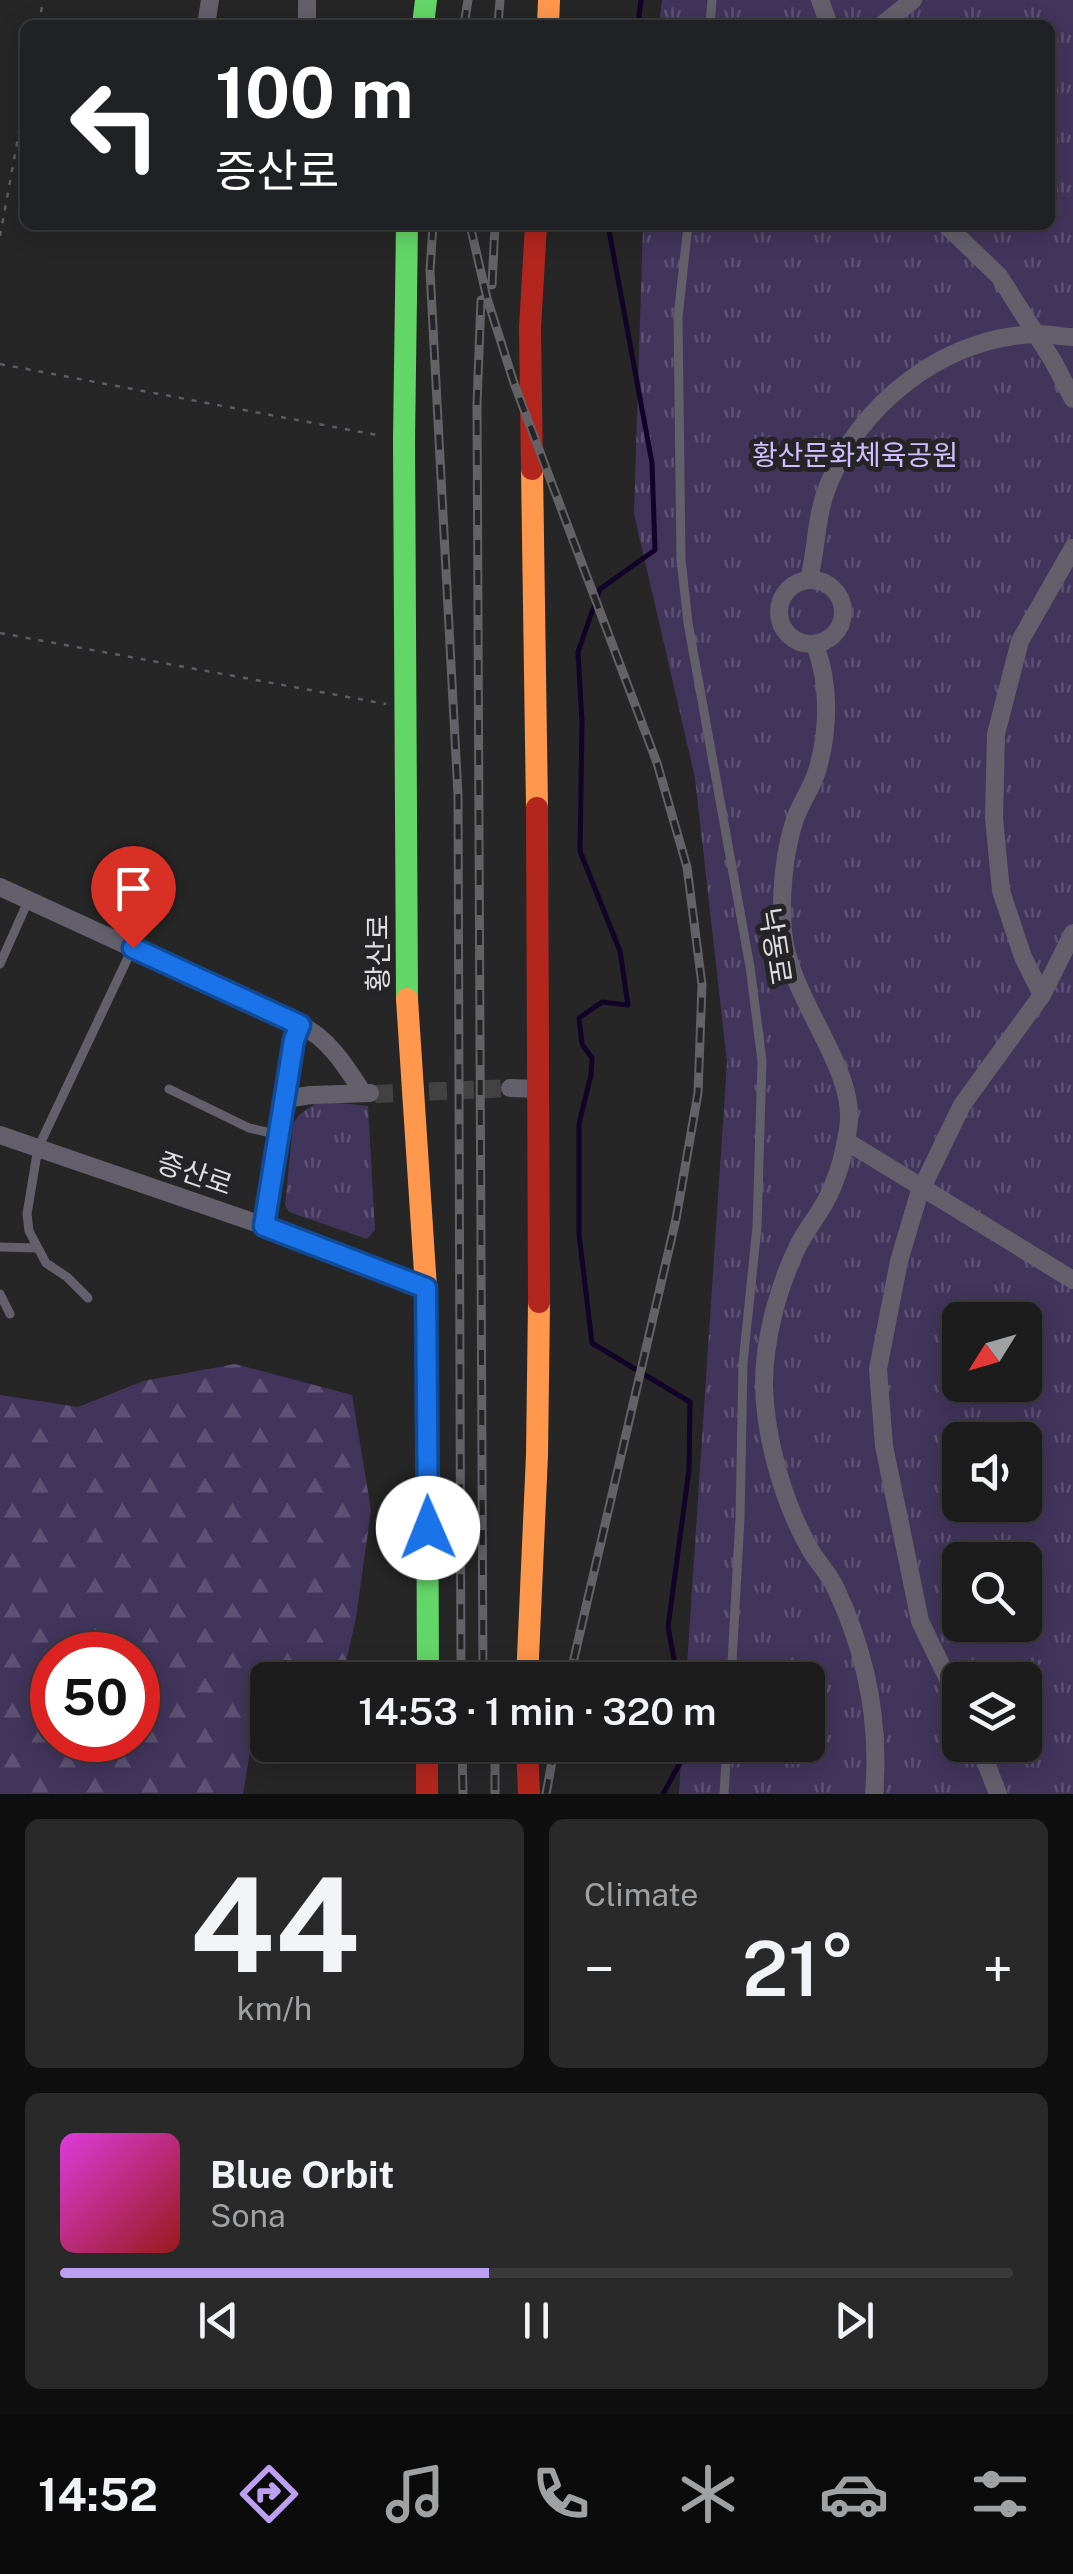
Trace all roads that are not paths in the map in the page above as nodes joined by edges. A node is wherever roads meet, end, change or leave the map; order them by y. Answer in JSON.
{"nodes":[{"id":1,"x":913,"y":0,"type":"edge"},
{"id":2,"x":888,"y":20,"type":"edge"},
{"id":3,"x":407,"y":230,"type":"edge"},
{"id":4,"x":536,"y":230,"type":"edge"},
{"id":5,"x":687,"y":230,"type":"edge"},
{"id":6,"x":951,"y":230,"type":"edge"},
{"id":7,"x":1036,"y":334,"type":"junction"},
{"id":8,"x":1073,"y":337,"type":"edge"},
{"id":9,"x":1073,"y":399,"type":"edge"},
{"id":10,"x":1073,"y":548,"type":"edge"},
{"id":11,"x":809,"y":580,"type":"junction"},
{"id":12,"x":815,"y":645,"type":"junction"},
{"id":13,"x":0,"y":887,"type":"edge"},
{"id":14,"x":29,"y":900,"type":"junction"},
{"id":15,"x":1073,"y":933,"type":"edge"},
{"id":16,"x":133,"y":948,"type":"junction"},
{"id":17,"x":0,"y":964,"type":"edge"},
{"id":18,"x":1042,"y":995,"type":"junction"},
{"id":19,"x":300,"y":1025,"type":"junction"},
{"id":20,"x":510,"y":1088,"type":"tunnel mouth"},
{"id":21,"x":169,"y":1089,"type":"dead end"},
{"id":22,"x":538,"y":1089,"type":"junction"},
{"id":23,"x":285,"y":1099,"type":"junction"},
{"id":24,"x":0,"y":1135,"type":"edge"},
{"id":25,"x":280,"y":1135,"type":"junction"},
{"id":26,"x":846,"y":1141,"type":"junction"},
{"id":27,"x":38,"y":1148,"type":"junction"},
{"id":28,"x":922,"y":1188,"type":"junction"},
{"id":29,"x":264,"y":1226,"type":"junction"},
{"id":30,"x":0,"y":1247,"type":"edge"},
{"id":31,"x":36,"y":1248,"type":"junction"},
{"id":32,"x":1073,"y":1280,"type":"edge"},
{"id":33,"x":426,"y":1288,"type":"junction"},
{"id":34,"x":0,"y":1294,"type":"edge"},
{"id":35,"x":88,"y":1298,"type":"dead end"},
{"id":36,"x":10,"y":1314,"type":"dead end"},
{"id":37,"x":428,"y":1662,"type":"edge"},
{"id":38,"x":527,"y":1662,"type":"edge"},
{"id":39,"x":732,"y":1662,"type":"edge"},
{"id":40,"x":942,"y":1667,"type":"edge"},
{"id":41,"x":427,"y":1762,"type":"edge"},
{"id":42,"x":528,"y":1762,"type":"edge"},
{"id":43,"x":726,"y":1762,"type":"edge"},
{"id":44,"x":986,"y":1762,"type":"edge"},
{"id":45,"x":427,"y":1794,"type":"edge"},
{"id":46,"x":530,"y":1794,"type":"edge"},
{"id":47,"x":724,"y":1794,"type":"edge"},
{"id":48,"x":874,"y":1794,"type":"edge"},
{"id":49,"x":998,"y":1794,"type":"edge"}],
"edges":[{"from":1,"to":2,"type":"street"},
{"from":3,"to":33,"type":"main road","name":"황산로"},
{"from":4,"to":22,"type":"main road"},
{"from":5,"to":39,"type":"lane","name":"낙동로"},
{"from":6,"to":7,"type":"street"},
{"from":7,"to":8,"type":"street"},
{"from":7,"to":9,"type":"street"},
{"from":7,"to":11,"type":"street"},
{"from":10,"to":18,"type":"street"},
{"from":11,"to":12,"type":"street"},
{"from":11,"to":12,"type":"street"},
{"from":12,"to":26,"type":"street"},
{"from":13,"to":14,"type":"street"},
{"from":14,"to":16,"type":"street"},
{"from":14,"to":17,"type":"lane"},
{"from":15,"to":18,"type":"street"},
{"from":16,"to":19,"type":"street"},
{"from":16,"to":27,"type":"lane"},
{"from":18,"to":28,"type":"street"},
{"from":19,"to":23,"type":"street"},
{"from":19,"to":23,"type":"street"},
{"from":20,"to":22,"type":"street"},
{"from":21,"to":25,"type":"lane"},
{"from":22,"to":38,"type":"main road"},
{"from":23,"to":25,"type":"street"},
{"from":24,"to":27,"type":"street","name":"증산로"},
{"from":25,"to":29,"type":"street"},
{"from":26,"to":28,"type":"street"},
{"from":26,"to":48,"type":"street"},
{"from":27,"to":29,"type":"street","name":"증산로"},
{"from":27,"to":31,"type":"lane"},
{"from":28,"to":32,"type":"street"},
{"from":28,"to":40,"type":"street"},
{"from":29,"to":33,"type":"street","name":"증산로"},
{"from":30,"to":31,"type":"lane"},
{"from":31,"to":35,"type":"lane"},
{"from":33,"to":37,"type":"main road","name":"황산로"},
{"from":34,"to":36,"type":"lane"},
{"from":41,"to":45,"type":"main road"},
{"from":42,"to":46,"type":"main road"},
{"from":43,"to":47,"type":"lane"},
{"from":44,"to":49,"type":"street"}]}
